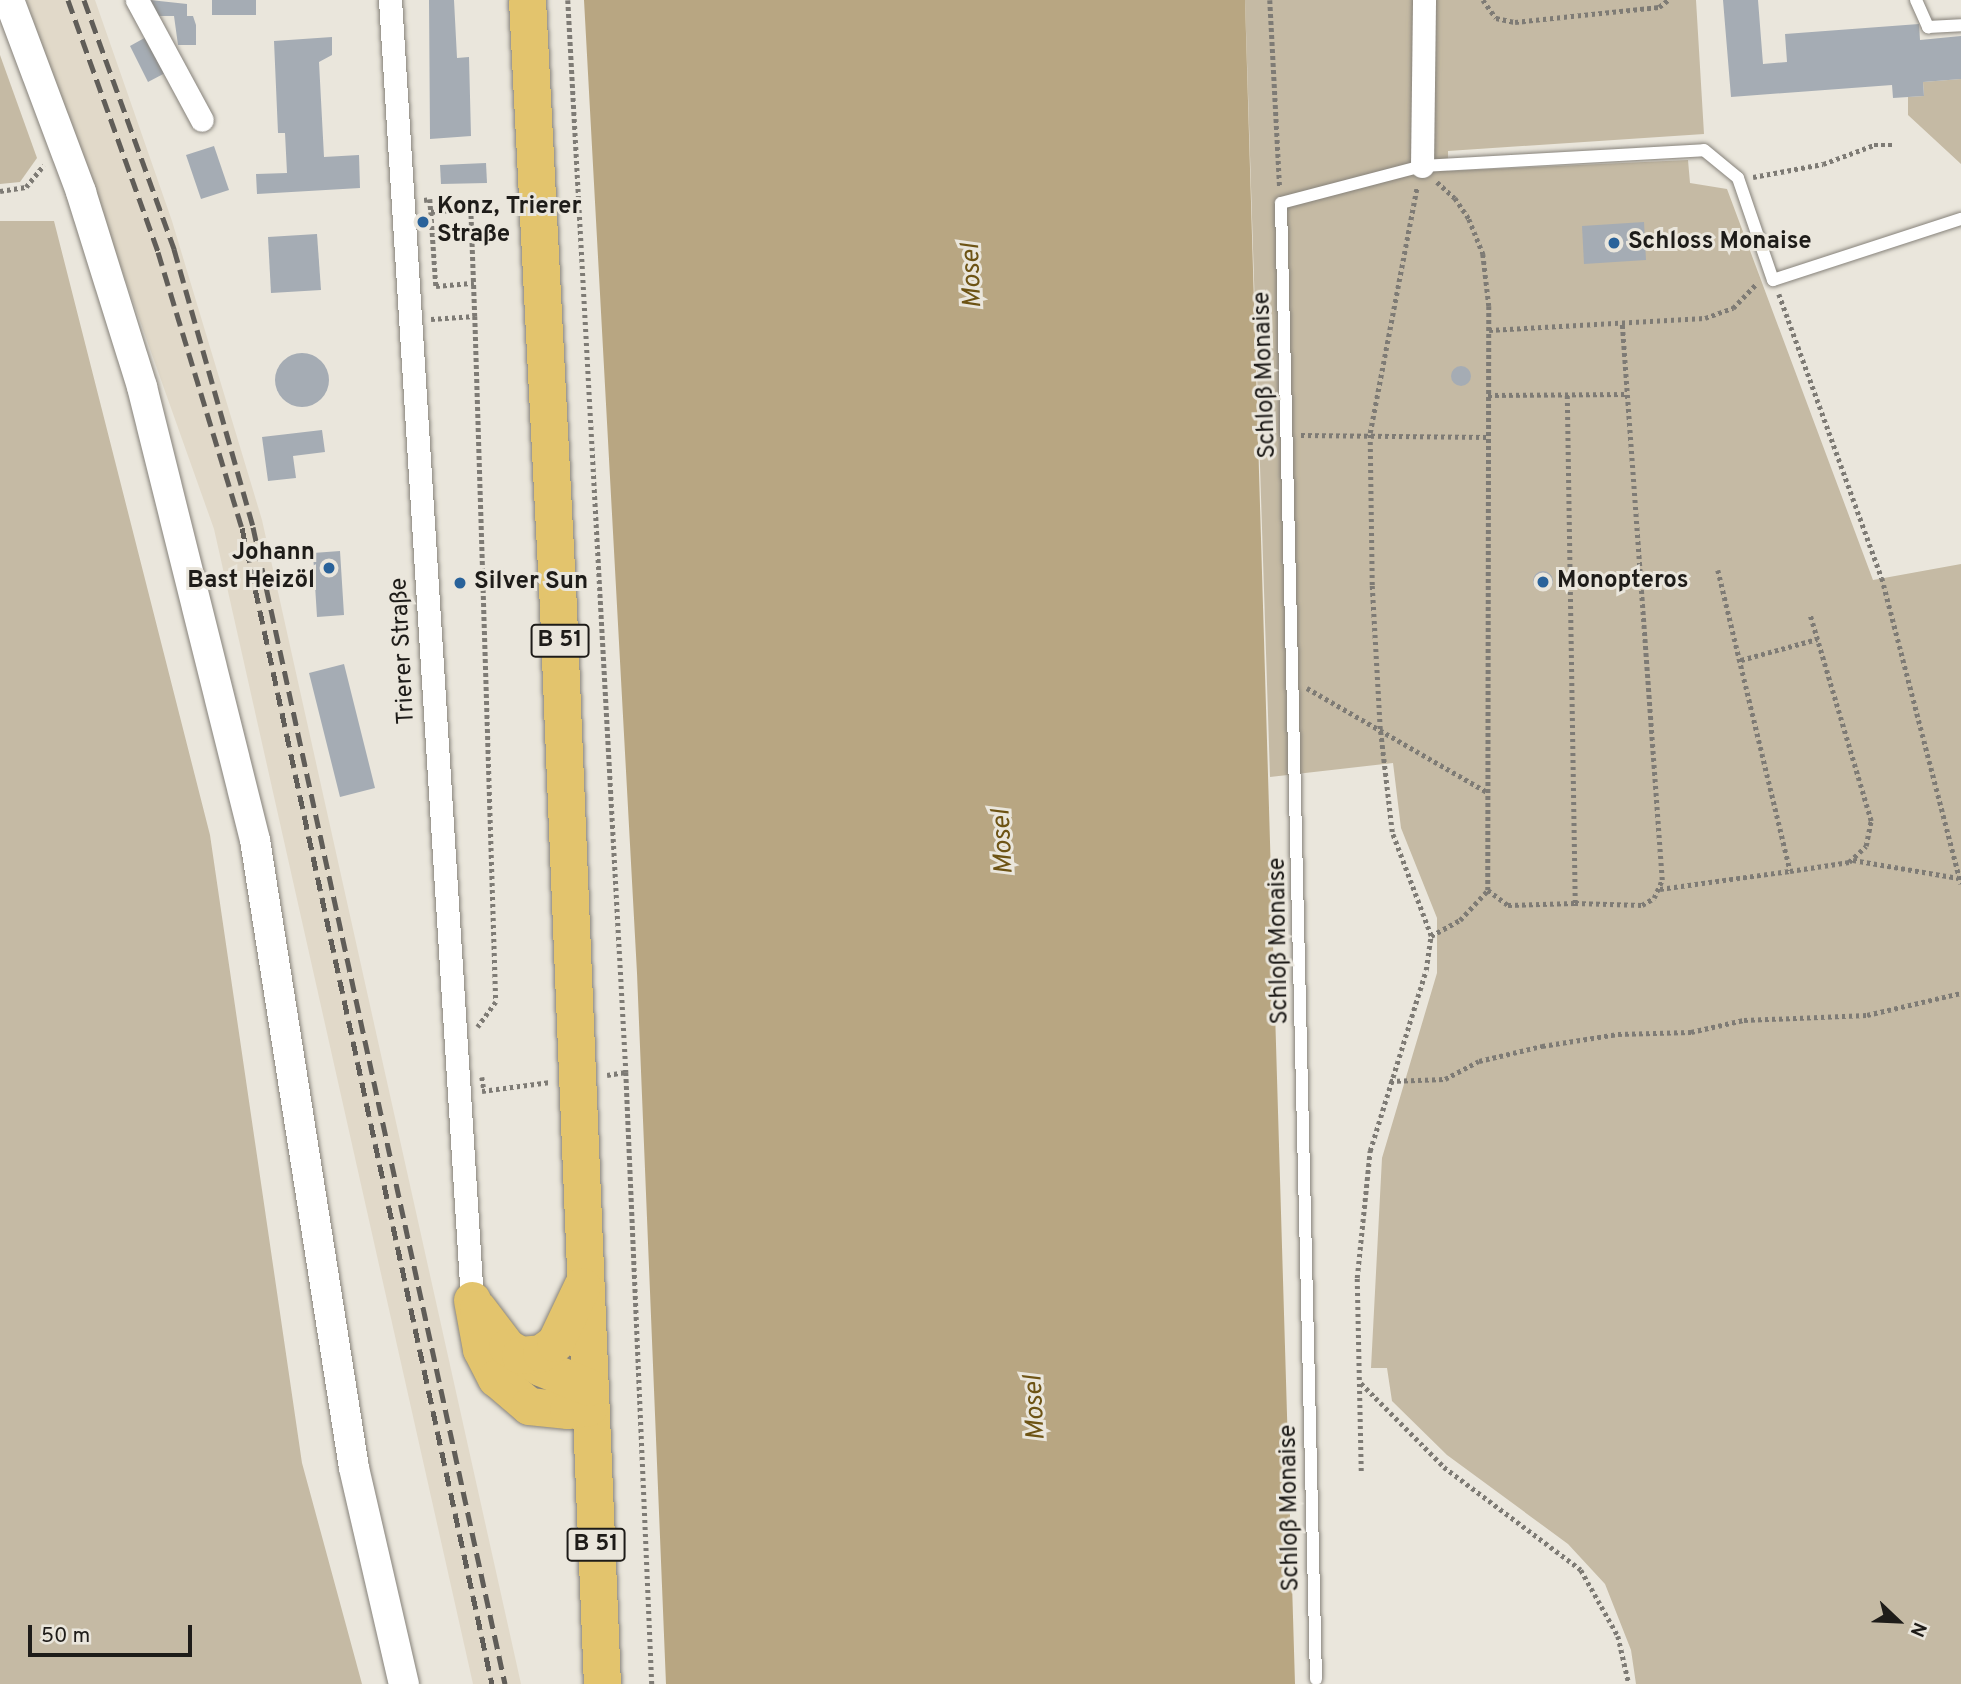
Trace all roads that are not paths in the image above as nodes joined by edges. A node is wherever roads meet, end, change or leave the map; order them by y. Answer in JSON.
{"nodes":[{"id":1,"x":9,"y":0,"type":"edge"},
{"id":2,"x":137,"y":0,"type":"edge"},
{"id":3,"x":390,"y":0,"type":"edge"},
{"id":4,"x":527,"y":0,"type":"edge"},
{"id":5,"x":1424,"y":0,"type":"edge"},
{"id":6,"x":1916,"y":0,"type":"edge"},
{"id":7,"x":1961,"y":25,"type":"edge"},
{"id":8,"x":202,"y":120,"type":"dead end"},
{"id":9,"x":1422,"y":166,"type":"junction"},
{"id":10,"x":1961,"y":219,"type":"edge"},
{"id":11,"x":584,"y":1282,"type":"junction"},
{"id":12,"x":472,"y":1300,"type":"junction"},
{"id":13,"x":520,"y":1355,"type":"junction"},
{"id":14,"x":589,"y":1397,"type":"junction"},
{"id":15,"x":1316,"y":1679,"type":"dead end"},
{"id":16,"x":404,"y":1684,"type":"edge"},
{"id":17,"x":602,"y":1684,"type":"edge"}],
"edges":[{"from":1,"to":16,"type":"street"},
{"from":2,"to":8,"type":"street"},
{"from":3,"to":12,"type":"street","name":"Trierer Straße"},
{"from":4,"to":11,"type":"main road","number":"B 51"},
{"from":5,"to":9,"type":"street"},
{"from":6,"to":7,"type":"lane"},
{"from":9,"to":10,"type":"lane"},
{"from":9,"to":15,"type":"lane","name":"Schloß Monaise"},
{"from":11,"to":13,"type":"main road"},
{"from":11,"to":14,"type":"main road","number":"B 51"},
{"from":12,"to":13,"type":"main road"},
{"from":12,"to":14,"type":"main road"},
{"from":13,"to":14,"type":"main road"},
{"from":14,"to":17,"type":"main road","number":"B 51"}]}
